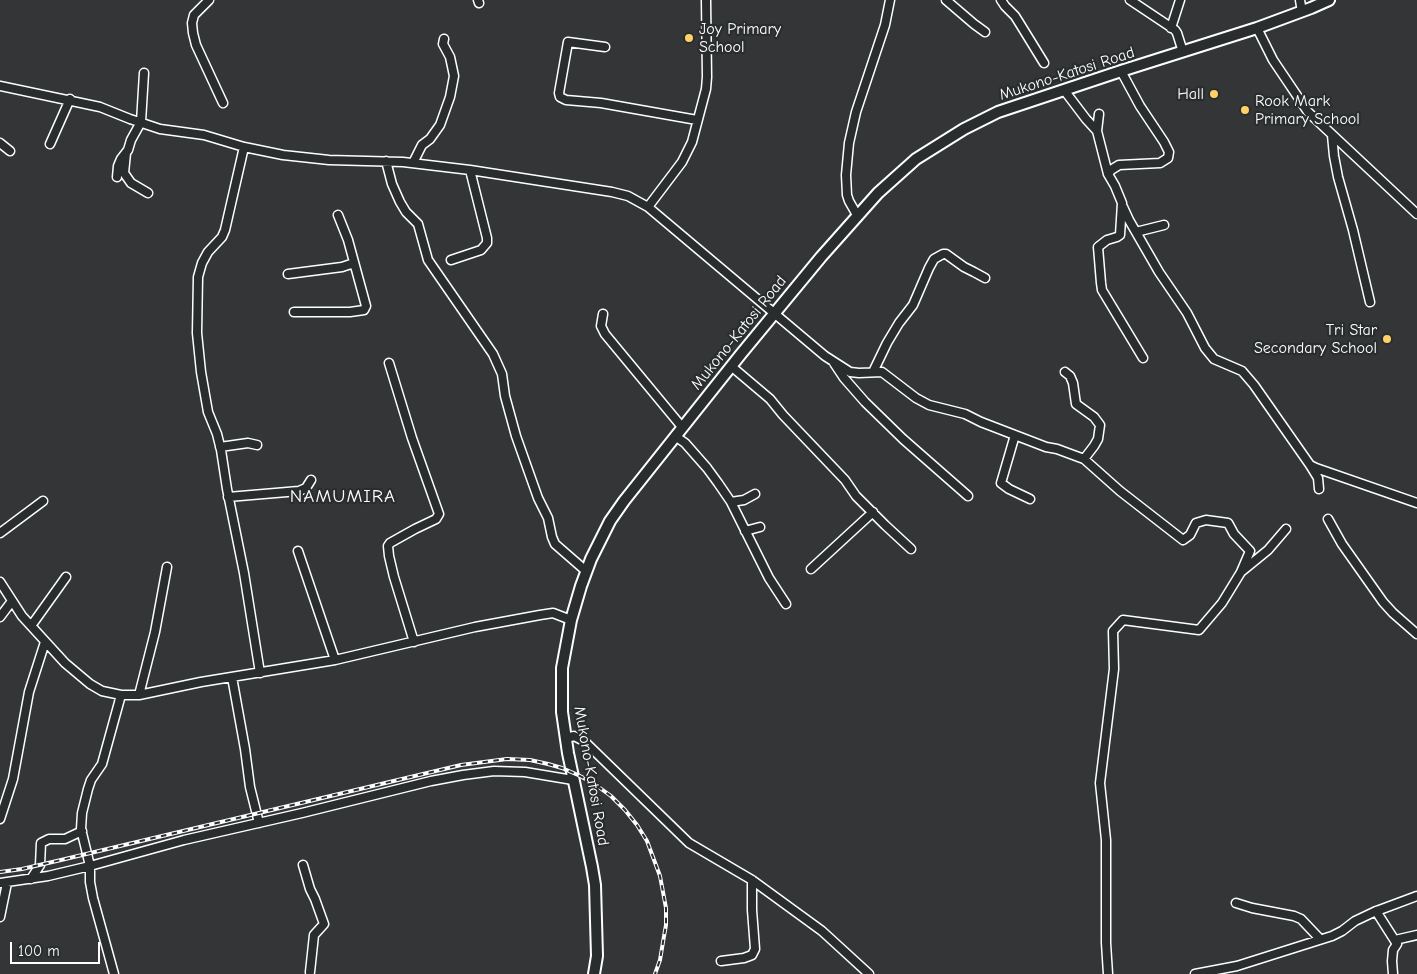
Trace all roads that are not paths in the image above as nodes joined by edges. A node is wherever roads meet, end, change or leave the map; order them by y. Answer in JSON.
{"nodes":[{"id":1,"x":209,"y":0,"type":"edge"},
{"id":2,"x":706,"y":0,"type":"edge"},
{"id":3,"x":890,"y":0,"type":"edge"},
{"id":4,"x":946,"y":0,"type":"edge"},
{"id":5,"x":1001,"y":0,"type":"edge"},
{"id":6,"x":1130,"y":0,"type":"edge"},
{"id":7,"x":1180,"y":0,"type":"edge"},
{"id":8,"x":1300,"y":0,"type":"edge"},
{"id":9,"x":1329,"y":0,"type":"edge"},
{"id":10,"x":1302,"y":12,"type":"junction"},
{"id":11,"x":1171,"y":28,"type":"junction"},
{"id":12,"x":1257,"y":28,"type":"junction"},
{"id":13,"x":985,"y":32,"type":"dead end"},
{"id":14,"x":444,"y":39,"type":"dead end"},
{"id":15,"x":605,"y":47,"type":"dead end"},
{"id":16,"x":1183,"y":52,"type":"junction"},
{"id":17,"x":1044,"y":63,"type":"dead end"},
{"id":18,"x":1121,"y":71,"type":"junction"},
{"id":19,"x":144,"y":74,"type":"dead end"},
{"id":20,"x":0,"y":86,"type":"edge"},
{"id":21,"x":1064,"y":90,"type":"junction"},
{"id":22,"x":70,"y":100,"type":"junction"},
{"id":23,"x":223,"y":103,"type":"dead end"},
{"id":24,"x":1099,"y":114,"type":"dead end"},
{"id":25,"x":697,"y":120,"type":"junction"},
{"id":26,"x":141,"y":122,"type":"junction"},
{"id":27,"x":1097,"y":131,"type":"junction"},
{"id":28,"x":1332,"y":135,"type":"junction"},
{"id":29,"x":0,"y":143,"type":"edge"},
{"id":30,"x":50,"y":144,"type":"dead end"},
{"id":31,"x":244,"y":147,"type":"junction"},
{"id":32,"x":10,"y":151,"type":"dead end"},
{"id":33,"x":126,"y":153,"type":"junction"},
{"id":34,"x":386,"y":162,"type":"junction"},
{"id":35,"x":413,"y":163,"type":"junction"},
{"id":36,"x":470,"y":170,"type":"junction"},
{"id":37,"x":1108,"y":174,"type":"junction"},
{"id":38,"x":117,"y":177,"type":"dead end"},
{"id":39,"x":148,"y":193,"type":"dead end"},
{"id":40,"x":1122,"y":203,"type":"junction"},
{"id":41,"x":648,"y":207,"type":"junction"},
{"id":42,"x":1417,"y":214,"type":"edge"},
{"id":43,"x":857,"y":215,"type":"junction"},
{"id":44,"x":338,"y":216,"type":"dead end"},
{"id":45,"x":1164,"y":225,"type":"dead end"},
{"id":46,"x":1136,"y":232,"type":"junction"},
{"id":47,"x":451,"y":260,"type":"dead end"},
{"id":48,"x":354,"y":263,"type":"junction"},
{"id":49,"x":288,"y":274,"type":"dead end"},
{"id":50,"x":985,"y":278,"type":"dead end"},
{"id":51,"x":1370,"y":302,"type":"dead end"},
{"id":52,"x":294,"y":312,"type":"dead end"},
{"id":53,"x":603,"y":314,"type":"dead end"},
{"id":54,"x":774,"y":314,"type":"junction"},
{"id":55,"x":1143,"y":358,"type":"dead end"},
{"id":56,"x":833,"y":361,"type":"junction"},
{"id":57,"x":389,"y":363,"type":"dead end"},
{"id":58,"x":732,"y":366,"type":"junction"},
{"id":59,"x":873,"y":372,"type":"junction"},
{"id":60,"x":1065,"y":372,"type":"dead end"},
{"id":61,"x":682,"y":427,"type":"junction"},
{"id":62,"x":1015,"y":435,"type":"junction"},
{"id":63,"x":674,"y":436,"type":"junction"},
{"id":64,"x":256,"y":445,"type":"dead end"},
{"id":65,"x":220,"y":447,"type":"junction"},
{"id":66,"x":1084,"y":459,"type":"junction"},
{"id":67,"x":1310,"y":465,"type":"junction"},
{"id":68,"x":311,"y":480,"type":"dead end"},
{"id":69,"x":1319,"y":489,"type":"dead end"},
{"id":70,"x":755,"y":494,"type":"dead end"},
{"id":71,"x":968,"y":496,"type":"dead end"},
{"id":72,"x":228,"y":497,"type":"junction"},
{"id":73,"x":1030,"y":499,"type":"dead end"},
{"id":74,"x":43,"y":501,"type":"dead end"},
{"id":75,"x":730,"y":502,"type":"junction"},
{"id":76,"x":1417,"y":503,"type":"edge"},
{"id":77,"x":873,"y":512,"type":"junction"},
{"id":78,"x":1328,"y":519,"type":"dead end"},
{"id":79,"x":760,"y":527,"type":"dead end"},
{"id":80,"x":1286,"y":529,"type":"dead end"},
{"id":81,"x":745,"y":531,"type":"junction"},
{"id":82,"x":0,"y":533,"type":"edge"},
{"id":83,"x":911,"y":549,"type":"dead end"},
{"id":84,"x":298,"y":551,"type":"dead end"},
{"id":85,"x":167,"y":567,"type":"dead end"},
{"id":86,"x":811,"y":569,"type":"dead end"},
{"id":87,"x":586,"y":571,"type":"junction"},
{"id":88,"x":1241,"y":572,"type":"junction"},
{"id":89,"x":66,"y":577,"type":"dead end"},
{"id":90,"x":0,"y":582,"type":"edge"},
{"id":91,"x":12,"y":602,"type":"junction"},
{"id":92,"x":786,"y":604,"type":"dead end"},
{"id":93,"x":0,"y":617,"type":"edge"},
{"id":94,"x":571,"y":620,"type":"junction"},
{"id":95,"x":31,"y":626,"type":"junction"},
{"id":96,"x":1417,"y":634,"type":"edge"},
{"id":97,"x":45,"y":642,"type":"junction"},
{"id":98,"x":414,"y":642,"type":"junction"},
{"id":99,"x":335,"y":660,"type":"junction"},
{"id":100,"x":260,"y":672,"type":"junction"},
{"id":101,"x":232,"y":677,"type":"junction"},
{"id":102,"x":121,"y":695,"type":"junction"},
{"id":103,"x":139,"y":695,"type":"junction"},
{"id":104,"x":566,"y":738,"type":"junction"},
{"id":105,"x":573,"y":780,"type":"junction"},
{"id":106,"x":0,"y":819,"type":"edge"},
{"id":107,"x":259,"y":823,"type":"junction"},
{"id":108,"x":82,"y":831,"type":"junction"},
{"id":109,"x":303,"y":865,"type":"dead end"},
{"id":110,"x":90,"y":866,"type":"junction"},
{"id":111,"x":32,"y":879,"type":"junction"},
{"id":112,"x":752,"y":880,"type":"junction"},
{"id":113,"x":3,"y":883,"type":"edge"},
{"id":114,"x":1417,"y":896,"type":"edge"},
{"id":115,"x":1236,"y":903,"type":"dead end"},
{"id":116,"x":1376,"y":911,"type":"junction"},
{"id":117,"x":0,"y":917,"type":"edge"},
{"id":118,"x":1417,"y":935,"type":"edge"},
{"id":119,"x":1320,"y":939,"type":"junction"},
{"id":120,"x":1394,"y":940,"type":"junction"},
{"id":121,"x":721,"y":961,"type":"dead end"},
{"id":122,"x":310,"y":972,"type":"dead end"},
{"id":123,"x":1219,"y":972,"type":"edge"},
{"id":124,"x":114,"y":974,"type":"edge"},
{"id":125,"x":594,"y":974,"type":"edge"},
{"id":126,"x":869,"y":974,"type":"edge"},
{"id":127,"x":1108,"y":974,"type":"edge"},
{"id":128,"x":1195,"y":974,"type":"edge"},
{"id":129,"x":1393,"y":974,"type":"edge"}],
"edges":[{"from":1,"to":23,"type":"street"},
{"from":2,"to":25,"type":"street"},
{"from":3,"to":43,"type":"street"},
{"from":4,"to":13,"type":"street"},
{"from":5,"to":17,"type":"street"},
{"from":6,"to":11,"type":"street"},
{"from":7,"to":11,"type":"street"},
{"from":8,"to":10,"type":"street"},
{"from":9,"to":10,"type":"main road","name":"Mukono-Katosi Road"},
{"from":10,"to":12,"type":"main road","name":"Mukono-Katosi Road"},
{"from":11,"to":16,"type":"street"},
{"from":12,"to":16,"type":"main road","name":"Mukono-Katosi Road"},
{"from":12,"to":28,"type":"street"},
{"from":14,"to":35,"type":"street"},
{"from":15,"to":25,"type":"street"},
{"from":16,"to":18,"type":"main road","name":"Mukono-Katosi Road"},
{"from":18,"to":21,"type":"main road","name":"Mukono-Katosi Road"},
{"from":18,"to":37,"type":"street"},
{"from":19,"to":26,"type":"street"},
{"from":20,"to":22,"type":"street"},
{"from":21,"to":27,"type":"street"},
{"from":21,"to":43,"type":"main road","name":"Mukono-Katosi Road"},
{"from":22,"to":26,"type":"street"},
{"from":22,"to":30,"type":"street"},
{"from":24,"to":27,"type":"street"},
{"from":25,"to":41,"type":"street"},
{"from":26,"to":31,"type":"street"},
{"from":26,"to":33,"type":"street"},
{"from":27,"to":37,"type":"street"},
{"from":28,"to":42,"type":"street"},
{"from":28,"to":51,"type":"street"},
{"from":29,"to":32,"type":"street"},
{"from":31,"to":34,"type":"street"},
{"from":31,"to":65,"type":"street"},
{"from":33,"to":38,"type":"street"},
{"from":33,"to":39,"type":"street"},
{"from":34,"to":35,"type":"street"},
{"from":34,"to":87,"type":"street"},
{"from":35,"to":36,"type":"street"},
{"from":36,"to":41,"type":"street"},
{"from":36,"to":47,"type":"street"},
{"from":37,"to":40,"type":"street"},
{"from":40,"to":46,"type":"street"},
{"from":40,"to":55,"type":"street"},
{"from":41,"to":54,"type":"street"},
{"from":43,"to":54,"type":"main road","name":"Mukono-Katosi Road"},
{"from":44,"to":48,"type":"street"},
{"from":45,"to":46,"type":"street"},
{"from":46,"to":67,"type":"street"},
{"from":48,"to":49,"type":"street"},
{"from":48,"to":52,"type":"street"},
{"from":50,"to":59,"type":"street"},
{"from":53,"to":61,"type":"street"},
{"from":54,"to":56,"type":"street"},
{"from":54,"to":58,"type":"main road","name":"Mukono-Katosi Road"},
{"from":56,"to":59,"type":"street"},
{"from":56,"to":71,"type":"street"},
{"from":57,"to":98,"type":"street"},
{"from":58,"to":61,"type":"main road","name":"Mukono-Katosi Road"},
{"from":58,"to":77,"type":"street"},
{"from":59,"to":62,"type":"street"},
{"from":60,"to":66,"type":"street"},
{"from":61,"to":63,"type":"main road","name":"Mukono-Katosi Road"},
{"from":62,"to":66,"type":"street"},
{"from":62,"to":73,"type":"street"},
{"from":63,"to":75,"type":"street"},
{"from":63,"to":87,"type":"main road","name":"Mukono-Katosi Road"},
{"from":64,"to":65,"type":"street"},
{"from":65,"to":72,"type":"street"},
{"from":66,"to":88,"type":"street"},
{"from":67,"to":69,"type":"street"},
{"from":67,"to":76,"type":"street"},
{"from":68,"to":72,"type":"street"},
{"from":70,"to":75,"type":"street"},
{"from":72,"to":100,"type":"street"},
{"from":74,"to":82,"type":"street"},
{"from":75,"to":81,"type":"street"},
{"from":77,"to":83,"type":"street"},
{"from":77,"to":86,"type":"street"},
{"from":78,"to":96,"type":"street"},
{"from":79,"to":81,"type":"street"},
{"from":80,"to":88,"type":"street"},
{"from":81,"to":92,"type":"street"},
{"from":84,"to":99,"type":"street"},
{"from":85,"to":103,"type":"street"},
{"from":87,"to":94,"type":"main road","name":"Mukono-Katosi Road"},
{"from":88,"to":127,"type":"street"},
{"from":89,"to":95,"type":"street"},
{"from":90,"to":91,"type":"street"},
{"from":91,"to":93,"type":"street"},
{"from":91,"to":95,"type":"street"},
{"from":94,"to":98,"type":"street"},
{"from":94,"to":104,"type":"main road","name":"Mukono-Katosi Road"},
{"from":95,"to":97,"type":"street"},
{"from":97,"to":102,"type":"street"},
{"from":97,"to":106,"type":"street"},
{"from":98,"to":99,"type":"street"},
{"from":99,"to":100,"type":"street"},
{"from":100,"to":101,"type":"street"},
{"from":101,"to":103,"type":"street"},
{"from":101,"to":107,"type":"street"},
{"from":102,"to":103,"type":"street"},
{"from":102,"to":108,"type":"street"},
{"from":104,"to":105,"type":"main road","name":"Mukono-Katosi Road"},
{"from":104,"to":112,"type":"street"},
{"from":105,"to":107,"type":"street"},
{"from":105,"to":125,"type":"main road","name":"Mukono-Katosi Road"},
{"from":107,"to":110,"type":"street"},
{"from":108,"to":110,"type":"street"},
{"from":108,"to":111,"type":"street"},
{"from":109,"to":122,"type":"street"},
{"from":110,"to":111,"type":"street"},
{"from":110,"to":124,"type":"street"},
{"from":111,"to":113,"type":"street"},
{"from":112,"to":121,"type":"street"},
{"from":112,"to":126,"type":"street"},
{"from":113,"to":117,"type":"street"},
{"from":114,"to":116,"type":"street"},
{"from":115,"to":119,"type":"street"},
{"from":116,"to":119,"type":"street"},
{"from":116,"to":120,"type":"street"},
{"from":118,"to":120,"type":"street"},
{"from":119,"to":123,"type":"street"},
{"from":120,"to":129,"type":"street"},
{"from":123,"to":128,"type":"street"}]}
